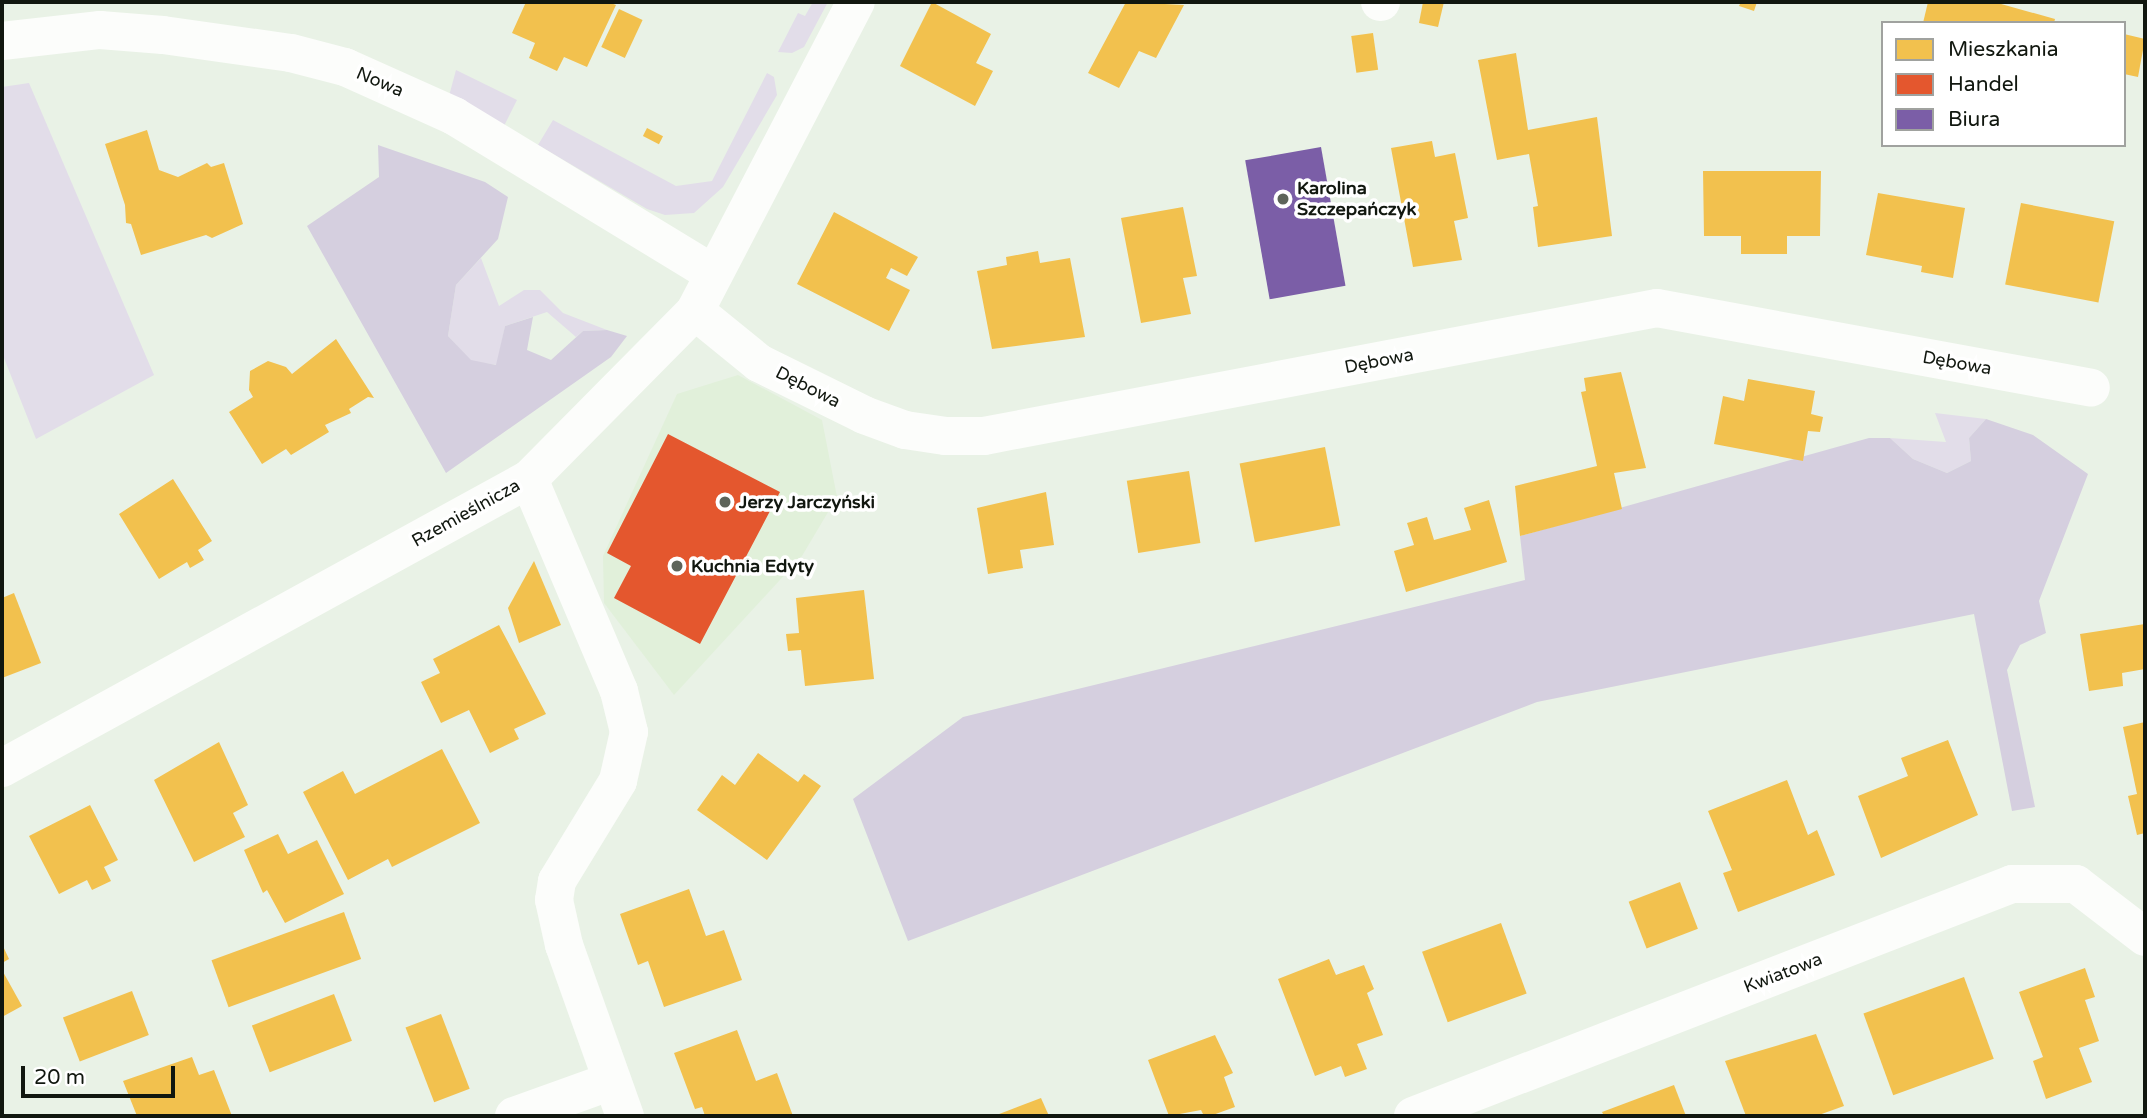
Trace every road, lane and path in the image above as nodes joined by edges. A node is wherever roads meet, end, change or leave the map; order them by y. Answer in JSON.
{"nodes":[{"id":1,"x":856,"y":2,"type":"edge"},
{"id":2,"x":2,"y":41,"type":"edge"},
{"id":3,"x":714,"y":274,"type":"junction"},
{"id":4,"x":695,"y":311,"type":"junction"},
{"id":5,"x":2091,"y":388,"type":"dead end"},
{"id":6,"x":528,"y":479,"type":"junction"},
{"id":7,"x":2,"y":768,"type":"edge"},
{"id":8,"x":2145,"y":937,"type":"edge"},
{"id":9,"x":612,"y":1081,"type":"junction"},
{"id":10,"x":514,"y":1116,"type":"edge"},
{"id":11,"x":625,"y":1116,"type":"edge"},
{"id":12,"x":1413,"y":1116,"type":"edge"}],
"edges":[{"from":1,"to":3,"type":"street","name":"Rzemieślnicza"},
{"from":2,"to":3,"type":"street","name":"Nowa"},
{"from":3,"to":4,"type":"street","name":"Rzemieślnicza"},
{"from":4,"to":5,"type":"street","name":"Dębowa"},
{"from":4,"to":6,"type":"street","name":"Rzemieślnicza"},
{"from":6,"to":7,"type":"street","name":"Rzemieślnicza"},
{"from":6,"to":9,"type":"street"},
{"from":8,"to":12,"type":"street","name":"Kwiatowa"},
{"from":9,"to":10,"type":"street"},
{"from":9,"to":11,"type":"street"}]}
